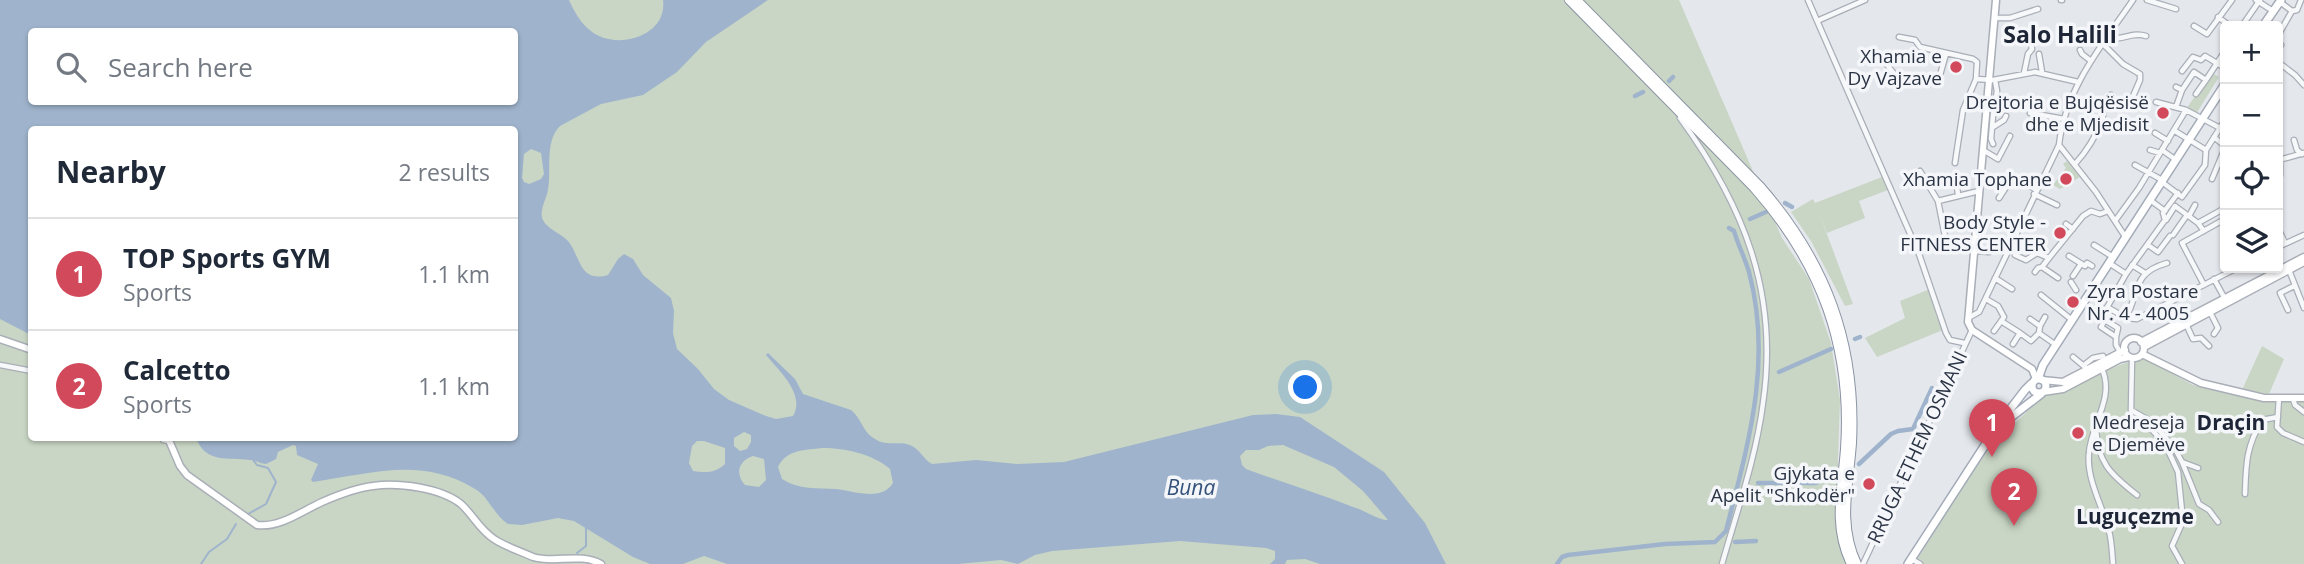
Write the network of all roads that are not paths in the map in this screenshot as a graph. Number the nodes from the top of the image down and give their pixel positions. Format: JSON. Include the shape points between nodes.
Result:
{"nodes":[{"id":1,"x":1569,"y":0,"type":"edge"},
{"id":2,"x":1577,"y":0,"type":"edge"},
{"id":3,"x":1808,"y":0,"type":"edge"},
{"id":4,"x":1865,"y":0,"type":"edge"},
{"id":5,"x":1996,"y":0,"type":"edge"},
{"id":6,"x":2133,"y":0,"type":"edge"},
{"id":7,"x":2147,"y":0,"type":"edge"},
{"id":8,"x":2232,"y":0,"type":"edge"},
{"id":9,"x":2301,"y":0,"type":"edge"},
{"id":10,"x":2259,"y":1,"type":"edge"},
{"id":11,"x":2280,"y":1,"type":"edge"},
{"id":12,"x":2038,"y":9,"type":"dead end"},
{"id":13,"x":2176,"y":9,"type":"dead end"},
{"id":14,"x":2273,"y":11,"type":"junction"},
{"id":15,"x":2292,"y":11,"type":"junction"},
{"id":16,"x":1994,"y":18,"type":"junction"},
{"id":17,"x":2218,"y":18,"type":"junction"},
{"id":18,"x":1817,"y":21,"type":"junction"},
{"id":19,"x":2222,"y":21,"type":"edge"},
{"id":20,"x":2245,"y":21,"type":"edge"},
{"id":21,"x":2266,"y":21,"type":"edge"},
{"id":22,"x":2194,"y":26,"type":"dead end"},
{"id":23,"x":2283,"y":27,"type":"edge"},
{"id":24,"x":2146,"y":36,"type":"dead end"},
{"id":25,"x":1899,"y":37,"type":"dead end"},
{"id":26,"x":2107,"y":37,"type":"junction"},
{"id":27,"x":2030,"y":39,"type":"dead end"},
{"id":28,"x":2102,"y":43,"type":"junction"},
{"id":29,"x":2080,"y":50,"type":"dead end"},
{"id":30,"x":1946,"y":54,"type":"junction"},
{"id":31,"x":2039,"y":54,"type":"dead end"},
{"id":32,"x":2220,"y":58,"type":"edge"},
{"id":33,"x":2091,"y":61,"type":"junction"},
{"id":34,"x":2217,"y":63,"type":"junction"},
{"id":35,"x":2220,"y":65,"type":"edge"},
{"id":36,"x":1888,"y":66,"type":"dead end"},
{"id":37,"x":2283,"y":66,"type":"edge"},
{"id":38,"x":2182,"y":71,"type":"dead end"},
{"id":39,"x":2042,"y":72,"type":"junction"},
{"id":40,"x":2024,"y":73,"type":"junction"},
{"id":41,"x":1976,"y":79,"type":"junction"},
{"id":42,"x":1992,"y":80,"type":"junction"},
{"id":43,"x":2206,"y":80,"type":"junction"},
{"id":44,"x":2078,"y":82,"type":"junction"},
{"id":45,"x":2303,"y":82,"type":"edge"},
{"id":46,"x":2224,"y":84,"type":"edge"},
{"id":47,"x":2176,"y":87,"type":"dead end"},
{"id":48,"x":2182,"y":90,"type":"junction"},
{"id":49,"x":2196,"y":94,"type":"dead end"},
{"id":50,"x":2111,"y":95,"type":"dead end"},
{"id":51,"x":2131,"y":101,"type":"dead end"},
{"id":52,"x":2156,"y":102,"type":"dead end"},
{"id":53,"x":1669,"y":103,"type":"junction"},
{"id":54,"x":2176,"y":107,"type":"junction"},
{"id":55,"x":2186,"y":110,"type":"junction"},
{"id":56,"x":2030,"y":113,"type":"dead end"},
{"id":57,"x":2007,"y":116,"type":"dead end"},
{"id":58,"x":2064,"y":119,"type":"junction"},
{"id":59,"x":2203,"y":119,"type":"junction"},
{"id":60,"x":2220,"y":128,"type":"joint"},
{"id":61,"x":1990,"y":129,"type":"junction"},
{"id":62,"x":2175,"y":131,"type":"junction"},
{"id":63,"x":2155,"y":133,"type":"dead end"},
{"id":64,"x":2010,"y":136,"type":"dead end"},
{"id":65,"x":2214,"y":137,"type":"junction"},
{"id":66,"x":2189,"y":140,"type":"junction"},
{"id":67,"x":2294,"y":140,"type":"dead end"},
{"id":68,"x":2168,"y":141,"type":"junction"},
{"id":69,"x":2220,"y":142,"type":"edge"},
{"id":70,"x":1993,"y":144,"type":"dead end"},
{"id":71,"x":2059,"y":145,"type":"junction"},
{"id":72,"x":1983,"y":150,"type":"junction"},
{"id":73,"x":2150,"y":150,"type":"dead end"},
{"id":74,"x":2206,"y":150,"type":"junction"},
{"id":75,"x":2161,"y":152,"type":"junction"},
{"id":76,"x":2303,"y":153,"type":"edge"},
{"id":77,"x":2176,"y":160,"type":"junction"},
{"id":78,"x":2220,"y":160,"type":"edge"},
{"id":79,"x":2283,"y":160,"type":"edge"},
{"id":80,"x":1955,"y":163,"type":"dead end"},
{"id":81,"x":2074,"y":164,"type":"junction"},
{"id":82,"x":2135,"y":165,"type":"dead end"},
{"id":83,"x":1920,"y":171,"type":"dead end"},
{"id":84,"x":2148,"y":171,"type":"junction"},
{"id":85,"x":1956,"y":178,"type":"dead end"},
{"id":86,"x":2220,"y":178,"type":"edge"},
{"id":87,"x":2162,"y":181,"type":"junction"},
{"id":88,"x":1979,"y":191,"type":"junction"},
{"id":89,"x":2035,"y":192,"type":"junction"},
{"id":90,"x":2178,"y":193,"type":"junction"},
{"id":91,"x":1958,"y":195,"type":"junction"},
{"id":92,"x":1999,"y":198,"type":"dead end"},
{"id":93,"x":2150,"y":200,"type":"junction"},
{"id":94,"x":1938,"y":201,"type":"junction"},
{"id":95,"x":2057,"y":205,"type":"dead end"},
{"id":96,"x":2196,"y":205,"type":"dead end"},
{"id":97,"x":2221,"y":210,"type":"edge"},
{"id":98,"x":2108,"y":211,"type":"junction"},
{"id":99,"x":2165,"y":211,"type":"junction"},
{"id":100,"x":2188,"y":215,"type":"junction"},
{"id":101,"x":2165,"y":220,"type":"junction"},
{"id":102,"x":2115,"y":221,"type":"junction"},
{"id":103,"x":2198,"y":223,"type":"junction"},
{"id":104,"x":2066,"y":224,"type":"dead end"},
{"id":105,"x":2220,"y":224,"type":"edge"},
{"id":106,"x":2073,"y":229,"type":"junction"},
{"id":107,"x":2204,"y":231,"type":"junction"},
{"id":108,"x":2304,"y":235,"type":"edge"},
{"id":109,"x":1945,"y":236,"type":"dead end"},
{"id":110,"x":2126,"y":238,"type":"junction"},
{"id":111,"x":2283,"y":239,"type":"edge"},
{"id":112,"x":2285,"y":243,"type":"joint"},
{"id":113,"x":2094,"y":245,"type":"dead end"},
{"id":114,"x":2148,"y":246,"type":"junction"},
{"id":115,"x":1974,"y":251,"type":"junction"},
{"id":116,"x":1989,"y":252,"type":"dead end"},
{"id":117,"x":2015,"y":255,"type":"dead end"},
{"id":118,"x":2069,"y":256,"type":"dead end"},
{"id":119,"x":2049,"y":258,"type":"junction"},
{"id":120,"x":2111,"y":260,"type":"junction"},
{"id":121,"x":2304,"y":260,"type":"edge"},
{"id":122,"x":2167,"y":263,"type":"dead end"},
{"id":123,"x":2081,"y":264,"type":"junction"},
{"id":124,"x":2133,"y":265,"type":"junction"},
{"id":125,"x":2042,"y":267,"type":"junction"},
{"id":126,"x":2097,"y":269,"type":"junction"},
{"id":127,"x":2289,"y":270,"type":"junction"},
{"id":128,"x":2035,"y":272,"type":"dead end"},
{"id":129,"x":2227,"y":273,"type":"edge"},
{"id":130,"x":2126,"y":274,"type":"junction"},
{"id":131,"x":2145,"y":274,"type":"junction"},
{"id":132,"x":2073,"y":276,"type":"dead end"},
{"id":133,"x":1995,"y":278,"type":"junction"},
{"id":134,"x":2058,"y":278,"type":"dead end"},
{"id":135,"x":2214,"y":279,"type":"junction"},
{"id":136,"x":2071,"y":282,"type":"dead end"},
{"id":137,"x":2204,"y":285,"type":"junction"},
{"id":138,"x":2294,"y":286,"type":"junction"},
{"id":139,"x":2012,"y":289,"type":"dead end"},
{"id":140,"x":2081,"y":293,"type":"junction"},
{"id":141,"x":2041,"y":295,"type":"dead end"},
{"id":142,"x":1986,"y":299,"type":"junction"},
{"id":143,"x":2225,"y":299,"type":"junction"},
{"id":144,"x":2107,"y":307,"type":"junction"},
{"id":145,"x":2304,"y":308,"type":"edge"},
{"id":146,"x":2288,"y":310,"type":"dead end"},
{"id":147,"x":2210,"y":312,"type":"junction"},
{"id":148,"x":2045,"y":317,"type":"dead end"},
{"id":149,"x":1968,"y":318,"type":"junction"},
{"id":150,"x":2126,"y":318,"type":"junction"},
{"id":151,"x":2030,"y":319,"type":"dead end"},
{"id":152,"x":2072,"y":320,"type":"junction"},
{"id":153,"x":2001,"y":321,"type":"junction"},
{"id":154,"x":2186,"y":324,"type":"junction"},
{"id":155,"x":2040,"y":326,"type":"junction"},
{"id":156,"x":1972,"y":330,"type":"junction"},
{"id":157,"x":2020,"y":333,"type":"junction"},
{"id":158,"x":2037,"y":334,"type":"junction"},
{"id":159,"x":2214,"y":334,"type":"dead end"},
{"id":160,"x":1991,"y":335,"type":"junction"},
{"id":161,"x":0,"y":339,"type":"edge"},
{"id":162,"x":1964,"y":343,"type":"junction"},
{"id":163,"x":2056,"y":345,"type":"junction"},
{"id":164,"x":2209,"y":346,"type":"dead end"},
{"id":165,"x":2142,"y":347,"type":"junction"},
{"id":166,"x":2011,"y":348,"type":"junction"},
{"id":167,"x":28,"y":349,"type":"edge"},
{"id":168,"x":2126,"y":354,"type":"junction"},
{"id":169,"x":2073,"y":357,"type":"dead end"},
{"id":170,"x":0,"y":365,"type":"edge"},
{"id":171,"x":2086,"y":368,"type":"junction"},
{"id":172,"x":2102,"y":368,"type":"junction"},
{"id":173,"x":28,"y":370,"type":"edge"},
{"id":174,"x":2037,"y":381,"type":"junction"},
{"id":175,"x":2042,"y":393,"type":"junction"},
{"id":176,"x":2279,"y":398,"type":"junction"},
{"id":177,"x":2304,"y":398,"type":"edge"},
{"id":178,"x":2293,"y":399,"type":"junction"},
{"id":179,"x":2304,"y":412,"type":"edge"},
{"id":180,"x":2141,"y":417,"type":"junction"},
{"id":181,"x":2278,"y":417,"type":"junction"},
{"id":182,"x":2096,"y":426,"type":"junction"},
{"id":183,"x":168,"y":441,"type":"edge"},
{"id":184,"x":2304,"y":442,"type":"edge"},
{"id":185,"x":2182,"y":462,"type":"junction"},
{"id":186,"x":2198,"y":468,"type":"dead end"},
{"id":187,"x":2245,"y":494,"type":"dead end"},
{"id":188,"x":2137,"y":495,"type":"dead end"},
{"id":189,"x":2218,"y":522,"type":"dead end"},
{"id":190,"x":1914,"y":563,"type":"edge"},
{"id":191,"x":601,"y":564,"type":"edge"},
{"id":192,"x":1722,"y":564,"type":"edge"},
{"id":193,"x":1851,"y":564,"type":"edge"},
{"id":194,"x":1857,"y":564,"type":"edge"},
{"id":195,"x":1863,"y":564,"type":"edge"},
{"id":196,"x":2113,"y":564,"type":"edge"},
{"id":197,"x":2182,"y":564,"type":"edge"}],
"edges":[{"from":1,"to":53,"type":"highway"},
{"from":2,"to":194,"type":"highway","via":[[1761,187],[1790,223],[1821,275],[1842,330],[1851,384],[1846,526]]},
{"from":3,"to":18,"type":"street"},
{"from":4,"to":18,"type":"street"},
{"from":5,"to":16,"type":"main road"},
{"from":6,"to":26,"type":"street"},
{"from":7,"to":13,"type":"street"},
{"from":8,"to":17,"type":"street"},
{"from":9,"to":15,"type":"street"},
{"from":10,"to":14,"type":"street"},
{"from":10,"to":20,"type":"street"},
{"from":11,"to":14,"type":"main road"},
{"from":11,"to":15,"type":"street"},
{"from":12,"to":16,"type":"street"},
{"from":14,"to":21,"type":"main road"},
{"from":15,"to":23,"type":"street"},
{"from":16,"to":42,"type":"main road"},
{"from":17,"to":19,"type":"street"},
{"from":17,"to":22,"type":"street","via":[[2207,34]]},
{"from":18,"to":162,"type":"street","via":[[1919,254],[1946,333],[1950,340]]},
{"from":24,"to":26,"type":"street"},
{"from":25,"to":30,"type":"street"},
{"from":26,"to":28,"type":"street"},
{"from":27,"to":40,"type":"street","via":[[2032,49]]},
{"from":28,"to":33,"type":"street"},
{"from":28,"to":51,"type":"street","via":[[2140,74]]},
{"from":29,"to":33,"type":"street"},
{"from":30,"to":36,"type":"street","via":[[1935,82],[1904,83]]},
{"from":30,"to":41,"type":"street","via":[[1977,62]]},
{"from":31,"to":39,"type":"street"},
{"from":32,"to":34,"type":"street"},
{"from":33,"to":44,"type":"street"},
{"from":34,"to":35,"type":"street"},
{"from":34,"to":38,"type":"street","via":[[2204,56],[2201,60],[2193,57]]},
{"from":34,"to":43,"type":"street"},
{"from":37,"to":45,"type":"street"},
{"from":39,"to":40,"type":"street"},
{"from":39,"to":44,"type":"street"},
{"from":40,"to":42,"type":"street"},
{"from":41,"to":42,"type":"street"},
{"from":41,"to":80,"type":"street","via":[[1963,110]]},
{"from":42,"to":61,"type":"main road"},
{"from":43,"to":48,"type":"street","via":[[2194,72]]},
{"from":43,"to":49,"type":"street"},
{"from":44,"to":58,"type":"street"},
{"from":46,"to":59,"type":"main road"},
{"from":47,"to":48,"type":"street"},
{"from":48,"to":54,"type":"street"},
{"from":50,"to":81,"type":"street","via":[[2090,144]]},
{"from":52,"to":54,"type":"street"},
{"from":53,"to":192,"type":"street","via":[[1715,168],[1738,212],[1755,263],[1765,316],[1766,383],[1759,427]]},
{"from":53,"to":193,"type":"highway","via":[[1768,204],[1820,288],[1838,339],[1845,384],[1847,423],[1839,524]]},
{"from":54,"to":55,"type":"street"},
{"from":55,"to":59,"type":"street"},
{"from":55,"to":62,"type":"street"},
{"from":56,"to":58,"type":"street"},
{"from":57,"to":61,"type":"street"},
{"from":58,"to":71,"type":"street"},
{"from":59,"to":60,"type":"street"},
{"from":59,"to":66,"type":"main road"},
{"from":60,"to":65,"type":"street"},
{"from":61,"to":70,"type":"street"},
{"from":61,"to":72,"type":"main road"},
{"from":62,"to":66,"type":"street"},
{"from":62,"to":68,"type":"street"},
{"from":63,"to":68,"type":"street"},
{"from":64,"to":72,"type":"street","via":[[1998,159]]},
{"from":65,"to":69,"type":"street"},
{"from":65,"to":74,"type":"street"},
{"from":66,"to":74,"type":"street"},
{"from":66,"to":77,"type":"main road"},
{"from":67,"to":76,"type":"street"},
{"from":68,"to":75,"type":"street"},
{"from":71,"to":81,"type":"street"},
{"from":71,"to":89,"type":"street"},
{"from":72,"to":88,"type":"main road"},
{"from":73,"to":75,"type":"street"},
{"from":74,"to":90,"type":"street","via":[[2205,165],[2182,197]]},
{"from":75,"to":77,"type":"street"},
{"from":75,"to":84,"type":"street"},
{"from":76,"to":79,"type":"street"},
{"from":77,"to":87,"type":"main road"},
{"from":78,"to":86,"type":"street","via":[[2214,176]]},
{"from":81,"to":98,"type":"street"},
{"from":82,"to":84,"type":"street"},
{"from":83,"to":94,"type":"street"},
{"from":84,"to":87,"type":"street"},
{"from":84,"to":102,"type":"street"},
{"from":85,"to":91,"type":"street"},
{"from":87,"to":90,"type":"street"},
{"from":87,"to":93,"type":"main road"},
{"from":88,"to":91,"type":"street"},
{"from":88,"to":115,"type":"main road"},
{"from":89,"to":92,"type":"street","via":[[2012,178]]},
{"from":89,"to":95,"type":"street"},
{"from":89,"to":133,"type":"street"},
{"from":90,"to":99,"type":"street"},
{"from":91,"to":94,"type":"street"},
{"from":93,"to":99,"type":"street"},
{"from":93,"to":110,"type":"main road"},
{"from":94,"to":109,"type":"street"},
{"from":96,"to":100,"type":"street"},
{"from":97,"to":103,"type":"street"},
{"from":98,"to":102,"type":"street"},
{"from":98,"to":106,"type":"street","via":[[2100,215],[2091,211]]},
{"from":99,"to":101,"type":"street"},
{"from":100,"to":101,"type":"street","via":[[2175,206]]},
{"from":100,"to":103,"type":"street"},
{"from":100,"to":114,"type":"street","via":[[2158,252]]},
{"from":101,"to":114,"type":"street"},
{"from":102,"to":110,"type":"street"},
{"from":103,"to":107,"type":"street"},
{"from":104,"to":106,"type":"street"},
{"from":105,"to":107,"type":"street"},
{"from":106,"to":119,"type":"street"},
{"from":107,"to":137,"type":"street","via":[[2182,243]]},
{"from":108,"to":112,"type":"street"},
{"from":110,"to":120,"type":"main road"},
{"from":111,"to":112,"type":"street"},
{"from":113,"to":120,"type":"street"},
{"from":114,"to":124,"type":"street"},
{"from":115,"to":116,"type":"street"},
{"from":115,"to":149,"type":"main road"},
{"from":117,"to":119,"type":"street","via":[[2026,260],[2038,253]]},
{"from":118,"to":123,"type":"street"},
{"from":119,"to":125,"type":"street"},
{"from":120,"to":126,"type":"main road"},
{"from":120,"to":130,"type":"street"},
{"from":121,"to":127,"type":"main road"},
{"from":121,"to":143,"type":"main road"},
{"from":122,"to":131,"type":"street"},
{"from":123,"to":126,"type":"street"},
{"from":123,"to":132,"type":"street"},
{"from":124,"to":130,"type":"street"},
{"from":124,"to":131,"type":"street"},
{"from":125,"to":128,"type":"street"},
{"from":125,"to":134,"type":"street"},
{"from":126,"to":140,"type":"main road"},
{"from":127,"to":138,"type":"street"},
{"from":127,"to":147,"type":"main road"},
{"from":129,"to":135,"type":"street"},
{"from":130,"to":144,"type":"street"},
{"from":131,"to":150,"type":"street"},
{"from":133,"to":139,"type":"street"},
{"from":133,"to":142,"type":"street"},
{"from":135,"to":137,"type":"street"},
{"from":135,"to":143,"type":"street"},
{"from":136,"to":140,"type":"street"},
{"from":137,"to":150,"type":"street","via":[[2137,319]]},
{"from":138,"to":145,"type":"street"},
{"from":138,"to":146,"type":"street","via":[[2280,293]]},
{"from":140,"to":152,"type":"main road"},
{"from":141,"to":152,"type":"street"},
{"from":142,"to":149,"type":"street","via":[[1979,312]]},
{"from":142,"to":153,"type":"street","via":[[1998,306],[2004,317]]},
{"from":143,"to":165,"type":"main road"},
{"from":144,"to":150,"type":"street"},
{"from":144,"to":168,"type":"street","via":[[2101,317],[2118,328],[2116,345]]},
{"from":147,"to":154,"type":"main road"},
{"from":147,"to":159,"type":"street","via":[[2218,328]]},
{"from":148,"to":155,"type":"street"},
{"from":149,"to":156,"type":"main road"},
{"from":151,"to":155,"type":"street"},
{"from":152,"to":163,"type":"main road"},
{"from":153,"to":157,"type":"street"},
{"from":153,"to":160,"type":"street"},
{"from":154,"to":164,"type":"street","via":[[2193,339],[2201,338]]},
{"from":154,"to":165,"type":"main road"},
{"from":155,"to":158,"type":"street"},
{"from":156,"to":160,"type":"main road"},
{"from":156,"to":162,"type":"street","name":"RRUGA ETHEM OSMANI"},
{"from":157,"to":158,"type":"street","via":[[2031,341]]},
{"from":157,"to":166,"type":"street"},
{"from":158,"to":163,"type":"street"},
{"from":160,"to":166,"type":"main road"},
{"from":161,"to":167,"type":"main road"},
{"from":162,"to":195,"type":"street","name":"RRUGA ETHEM OSMANI"},
{"from":163,"to":174,"type":"main road"},
{"from":165,"to":168,"type":"main road","via":[[2138,357]]},
{"from":165,"to":168,"type":"main road","via":[[2136,339],[2130,340],[2125,344]]},
{"from":165,"to":176,"type":"main road","via":[[2201,383]]},
{"from":166,"to":174,"type":"main road"},
{"from":168,"to":171,"type":"main road"},
{"from":168,"to":172,"type":"main road"},
{"from":168,"to":180,"type":"street","via":[[2132,410]]},
{"from":169,"to":171,"type":"street"},
{"from":170,"to":173,"type":"street"},
{"from":171,"to":174,"type":"main road","via":[[2063,382]]},
{"from":172,"to":175,"type":"main road"},
{"from":172,"to":182,"type":"street","via":[[2105,399]]},
{"from":174,"to":175,"type":"main road","via":[[2046,386]]},
{"from":174,"to":175,"type":"main road","via":[[2034,392]]},
{"from":174,"to":190,"type":"main road","via":[[1998,425]]},
{"from":175,"to":190,"type":"main road","via":[[2010,418]]},
{"from":176,"to":178,"type":"main road"},
{"from":176,"to":181,"type":"street"},
{"from":177,"to":178,"type":"main road"},
{"from":178,"to":179,"type":"street"},
{"from":180,"to":185,"type":"street","via":[[2161,431]]},
{"from":180,"to":197,"type":"street","via":[[2166,446],[2178,472],[2183,517],[2172,546]]},
{"from":181,"to":184,"type":"street","via":[[2281,431]]},
{"from":181,"to":187,"type":"street","via":[[2266,419],[2258,427],[2246,455]]},
{"from":182,"to":188,"type":"street","via":[[2096,445],[2104,462]]},
{"from":182,"to":196,"type":"street","via":[[2089,467],[2110,533]]},
{"from":183,"to":191,"type":"main road","via":[[184,472],[259,526],[343,494],[399,485],[451,498],[493,538],[534,557],[588,559]]},
{"from":185,"to":186,"type":"street"},
{"from":185,"to":189,"type":"street","via":[[2199,504]]}]}
